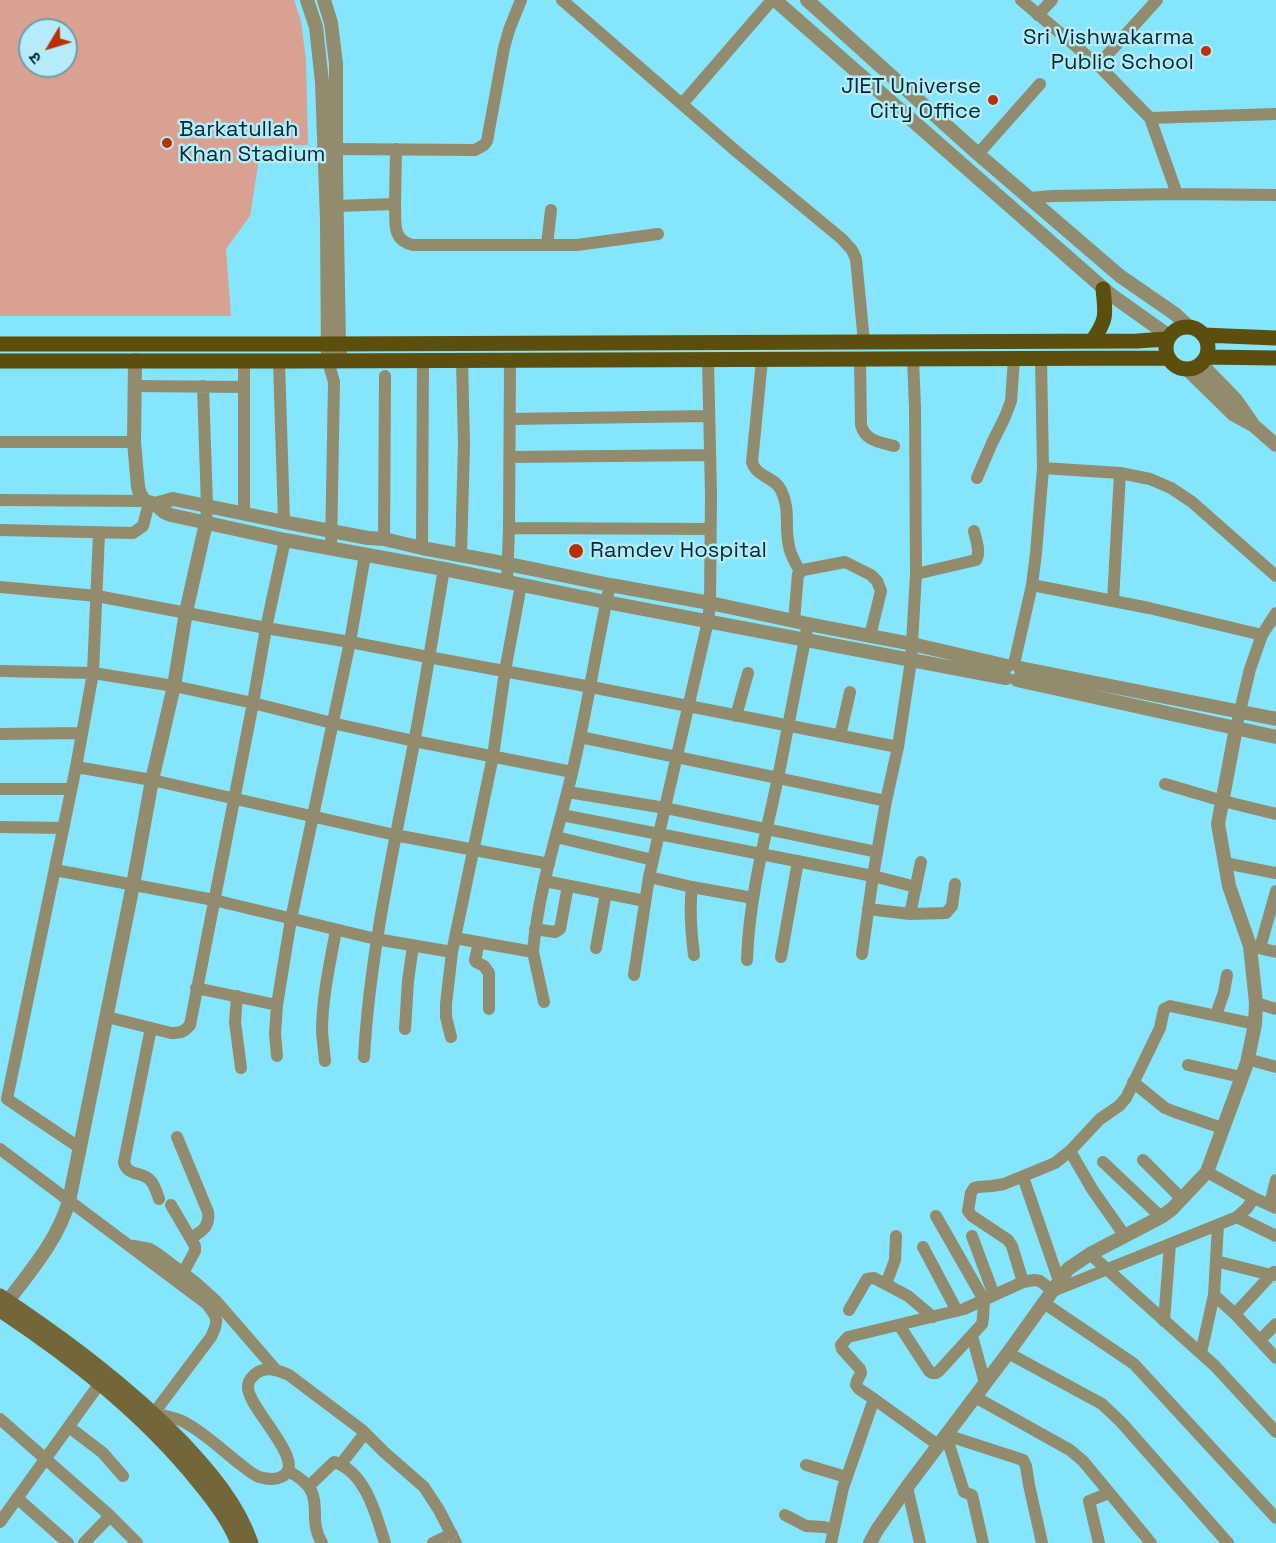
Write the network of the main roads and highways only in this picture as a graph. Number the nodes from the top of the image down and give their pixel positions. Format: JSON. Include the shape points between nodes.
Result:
{"nodes":[{"id":1,"x":1103,"y":289,"type":"road end"},
{"id":2,"x":1196,"y":331,"type":"junction"},
{"id":3,"x":1168,"y":338,"type":"junction"},
{"id":4,"x":1276,"y":338,"type":"edge"},
{"id":5,"x":1092,"y":341,"type":"junction"},
{"id":6,"x":0,"y":344,"type":"edge"},
{"id":7,"x":1168,"y":358,"type":"junction"},
{"id":8,"x":1276,"y":358,"type":"edge"},
{"id":9,"x":0,"y":361,"type":"edge"},
{"id":10,"x":1198,"y":363,"type":"junction"},
{"id":11,"x":3,"y":1302,"type":"edge"},
{"id":12,"x":238,"y":1543,"type":"edge"},
{"id":13,"x":251,"y":1543,"type":"edge"}],
"edges":[{"from":1,"to":5,"type":"main road","via":[[1105,318]]},
{"from":2,"to":3,"type":"main road","via":[[1182,328]]},
{"from":2,"to":4,"type":"main road"},
{"from":2,"to":10,"type":"main road","via":[[1207,342],[1208,350]]},
{"from":3,"to":5,"type":"main road"},
{"from":3,"to":7,"type":"main road"},
{"from":5,"to":6,"type":"main road"},
{"from":7,"to":9,"type":"main road"},
{"from":7,"to":10,"type":"main road","via":[[1179,368]]},
{"from":8,"to":10,"type":"main road"},
{"from":11,"to":12,"type":"main road","via":[[119,1399],[181,1460],[216,1503]]},
{"from":11,"to":13,"type":"main road","via":[[36,1319],[153,1413],[222,1487]]}]}
